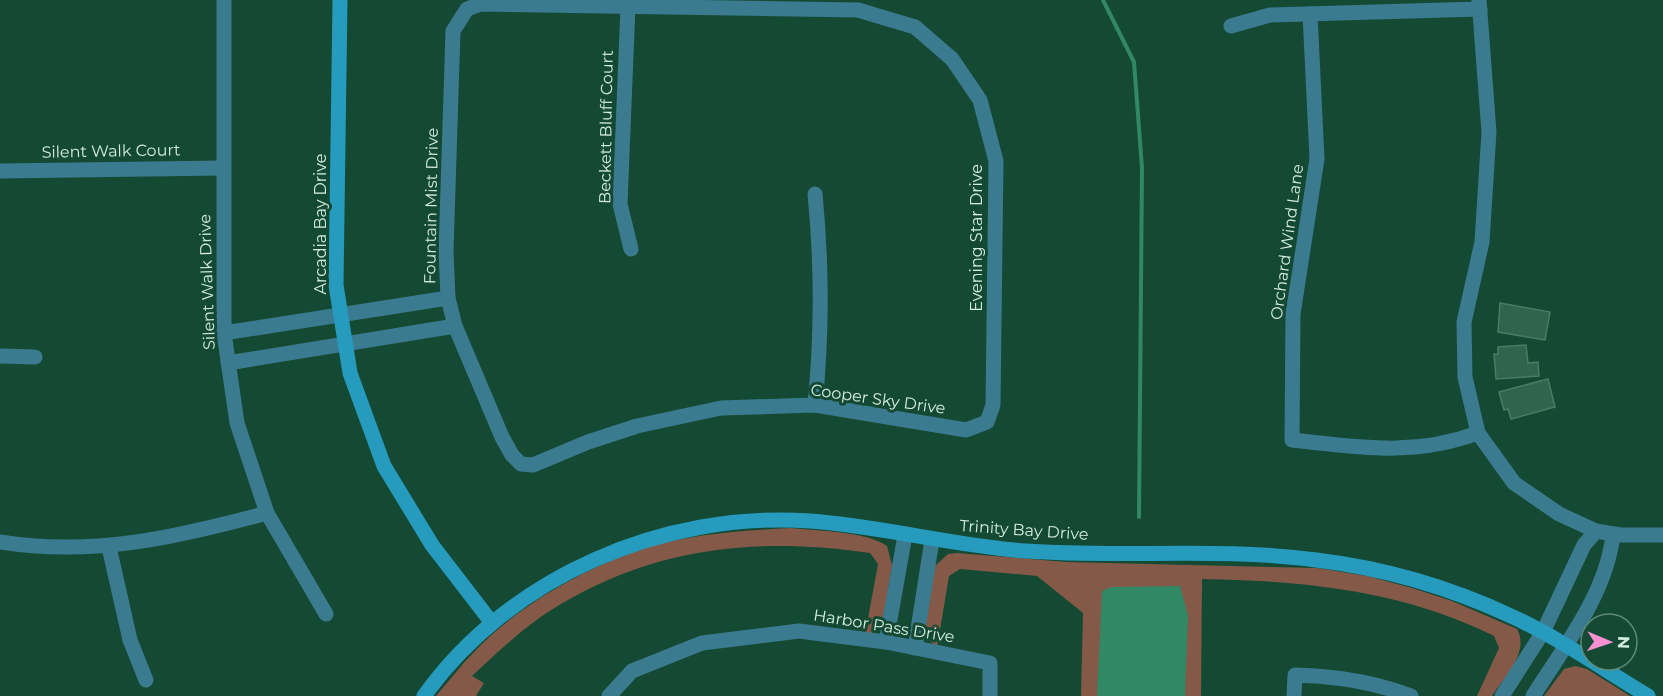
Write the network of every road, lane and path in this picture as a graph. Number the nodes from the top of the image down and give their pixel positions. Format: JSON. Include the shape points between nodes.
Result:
{"nodes":[{"id":1,"x":224,"y":0,"type":"edge"},
{"id":2,"x":340,"y":0,"type":"edge"},
{"id":3,"x":1479,"y":5,"type":"edge"},
{"id":4,"x":627,"y":6,"type":"junction"},
{"id":5,"x":467,"y":9,"type":"joint"},
{"id":6,"x":1310,"y":14,"type":"junction"},
{"id":7,"x":1231,"y":26,"type":"dead end"},
{"id":8,"x":223,"y":168,"type":"junction"},
{"id":9,"x":0,"y":171,"type":"edge"},
{"id":10,"x":815,"y":194,"type":"dead end"},
{"id":11,"x":632,"y":249,"type":"dead end"},
{"id":12,"x":448,"y":298,"type":"junction"},
{"id":13,"x":341,"y":316,"type":"junction"},
{"id":14,"x":455,"y":326,"type":"junction"},
{"id":15,"x":224,"y":333,"type":"junction"},
{"id":16,"x":345,"y":345,"type":"junction"},
{"id":17,"x":0,"y":356,"type":"edge"},
{"id":18,"x":35,"y":357,"type":"dead end"},
{"id":19,"x":228,"y":363,"type":"junction"},
{"id":20,"x":815,"y":405,"type":"junction"},
{"id":21,"x":987,"y":422,"type":"joint"},
{"id":22,"x":1478,"y":433,"type":"junction"},
{"id":23,"x":521,"y":464,"type":"joint"},
{"id":24,"x":267,"y":513,"type":"junction"},
{"id":25,"x":1596,"y":531,"type":"junction"},
{"id":26,"x":1613,"y":534,"type":"junction"},
{"id":27,"x":905,"y":535,"type":"junction"},
{"id":28,"x":1663,"y":535,"type":"edge"},
{"id":29,"x":932,"y":540,"type":"junction"},
{"id":30,"x":0,"y":542,"type":"edge"},
{"id":31,"x":109,"y":547,"type":"junction"},
{"id":32,"x":326,"y":614,"type":"dead end"},
{"id":33,"x":492,"y":623,"type":"junction"},
{"id":34,"x":1543,"y":632,"type":"junction"},
{"id":35,"x":886,"y":642,"type":"junction"},
{"id":36,"x":1565,"y":645,"type":"junction"},
{"id":37,"x":915,"y":648,"type":"junction"},
{"id":38,"x":146,"y":680,"type":"dead end"},
{"id":39,"x":424,"y":696,"type":"edge"},
{"id":40,"x":609,"y":696,"type":"edge"},
{"id":41,"x":990,"y":696,"type":"edge"},
{"id":42,"x":1294,"y":696,"type":"edge"},
{"id":43,"x":1411,"y":696,"type":"edge"},
{"id":44,"x":1502,"y":696,"type":"edge"},
{"id":45,"x":1533,"y":696,"type":"edge"},
{"id":46,"x":1648,"y":696,"type":"edge"}],
"edges":[{"from":1,"to":8,"type":"street","name":"Silent Walk Drive"},
{"from":2,"to":13,"type":"street","name":"Arcadia Bay Drive","via":[[336,285]]},
{"from":3,"to":6,"type":"street"},
{"from":3,"to":22,"type":"street","via":[[1489,132],[1482,242],[1464,322],[1465,378]]},
{"from":4,"to":5,"type":"street","name":"Evening Star Drive","via":[[490,4]]},
{"from":4,"to":11,"type":"street","name":"Beckett Bluff Court","via":[[620,204]]},
{"from":4,"to":21,"type":"street","name":"Evening Star Drive","via":[[858,10],[915,27],[952,59],[980,100],[996,161],[993,405]]},
{"from":5,"to":12,"type":"street","name":"Fountain Mist Drive","via":[[453,31]]},
{"from":6,"to":7,"type":"street","via":[[1270,15]]},
{"from":6,"to":22,"type":"street","name":"Orchard Wind Lane","via":[[1317,159],[1293,314],[1292,440],[1397,450],[1456,441]]},
{"from":8,"to":9,"type":"street","name":"Silent Walk Court"},
{"from":8,"to":15,"type":"street","name":"Silent Walk Drive"},
{"from":10,"to":20,"type":"street","via":[[822,259],[821,345]]},
{"from":12,"to":13,"type":"street"},
{"from":12,"to":14,"type":"street","name":"Fountain Mist Drive"},
{"from":13,"to":15,"type":"street"},
{"from":13,"to":16,"type":"street","name":"Arcadia Bay Drive"},
{"from":14,"to":16,"type":"street"},
{"from":14,"to":23,"type":"street","name":"Fountain Mist Drive","via":[[502,437]]},
{"from":15,"to":19,"type":"street","name":"Silent Walk Drive"},
{"from":16,"to":19,"type":"street"},
{"from":16,"to":33,"type":"street","name":"Arcadia Bay Drive","via":[[350,373],[384,466],[432,544]]},
{"from":17,"to":18,"type":"street"},
{"from":19,"to":24,"type":"street","name":"Silent Walk Drive","via":[[237,423]]},
{"from":20,"to":21,"type":"street","name":"Cooper Sky Drive","via":[[966,430]]},
{"from":20,"to":23,"type":"street","name":"Cooper Sky Drive","via":[[721,408],[637,426],[533,465]]},
{"from":22,"to":25,"type":"street","via":[[1521,489],[1559,514]]},
{"from":24,"to":31,"type":"street","via":[[188,534]]},
{"from":24,"to":32,"type":"street","name":"Silent Walk Drive"},
{"from":25,"to":26,"type":"street"},
{"from":25,"to":34,"type":"street","via":[[1584,545]]},
{"from":26,"to":28,"type":"street"},
{"from":26,"to":36,"type":"street","via":[[1611,555],[1591,601]]},
{"from":27,"to":29,"type":"street","name":"Trinity Bay Drive"},
{"from":27,"to":33,"type":"street","name":"Trinity Bay Drive","via":[[811,521],[770,520],[667,533],[615,550],[569,572]]},
{"from":27,"to":35,"type":"street"},
{"from":29,"to":34,"type":"street","name":"Trinity Bay Drive","via":[[1057,553],[1260,555],[1324,561],[1436,586]]},
{"from":29,"to":37,"type":"street"},
{"from":30,"to":31,"type":"street","via":[[21,546]]},
{"from":31,"to":38,"type":"street","via":[[130,640]]},
{"from":33,"to":39,"type":"street","name":"Trinity Bay Drive"},
{"from":34,"to":36,"type":"street","name":"Trinity Bay Drive"},
{"from":34,"to":44,"type":"street"},
{"from":35,"to":37,"type":"street","name":"Harbor Pass Drive"},
{"from":35,"to":40,"type":"street","name":"Harbor Pass Drive","via":[[799,631],[702,643],[632,671]]},
{"from":36,"to":45,"type":"street"},
{"from":36,"to":46,"type":"street","name":"Trinity Bay Drive"},
{"from":37,"to":41,"type":"street","name":"Harbor Pass Drive","via":[[990,663]]},
{"from":42,"to":43,"type":"street","via":[[1295,675],[1326,676]]}]}
